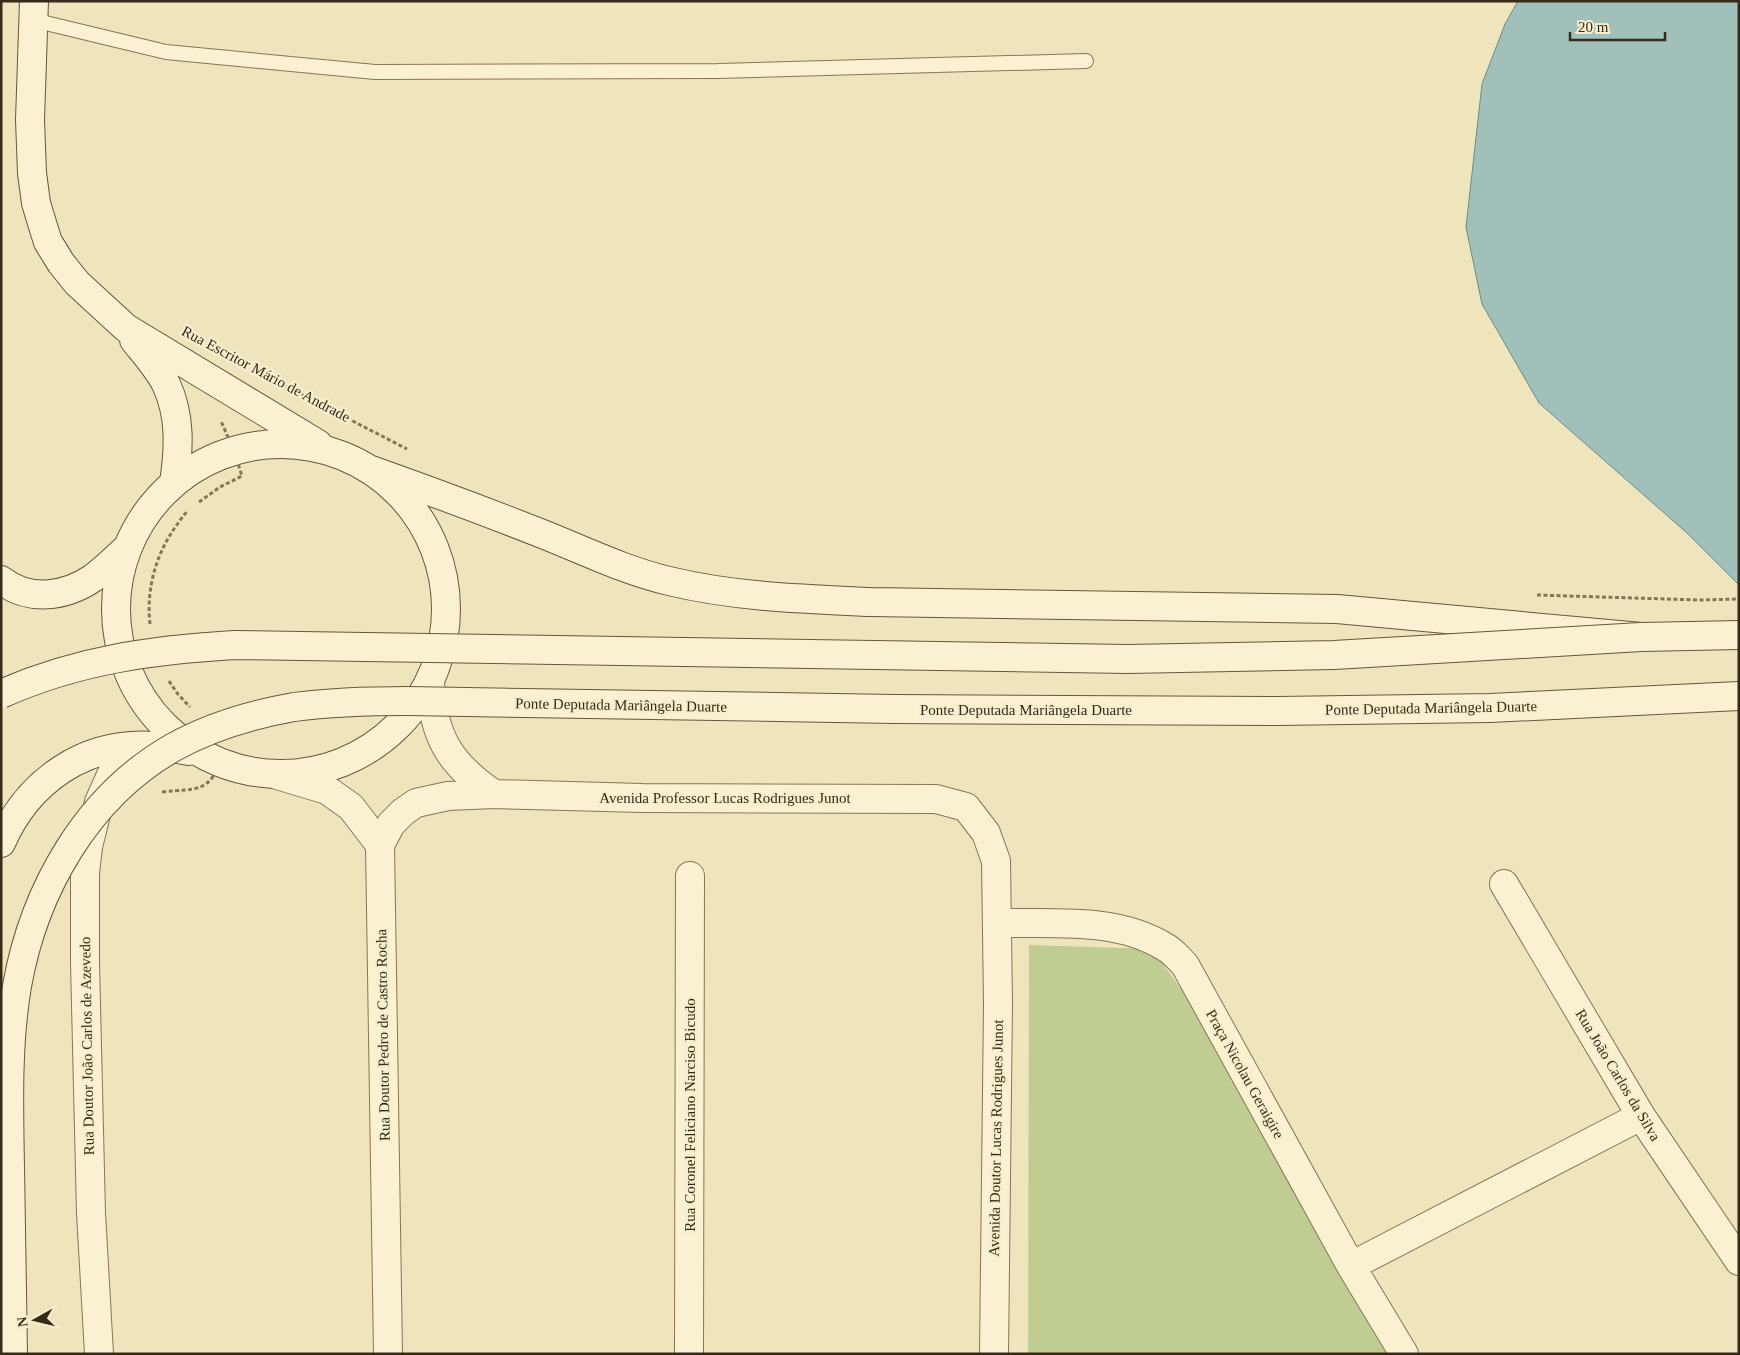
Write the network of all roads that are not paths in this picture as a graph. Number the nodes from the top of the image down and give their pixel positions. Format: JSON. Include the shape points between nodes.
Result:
{"nodes":[{"id":1,"x":33,"y":10,"type":"edge"},
{"id":2,"x":1086,"y":61,"type":"dead end"},
{"id":3,"x":126,"y":328,"type":"junction"},
{"id":4,"x":327,"y":450,"type":"junction"},
{"id":5,"x":371,"y":470,"type":"junction"},
{"id":6,"x":174,"y":483,"type":"junction"},
{"id":7,"x":128,"y":547,"type":"junction"},
{"id":8,"x":1,"y":580,"type":"edge"},
{"id":9,"x":1739,"y":635,"type":"edge"},
{"id":10,"x":1641,"y":637,"type":"junction"},
{"id":11,"x":430,"y":681,"type":"junction"},
{"id":12,"x":1,"y":694,"type":"edge"},
{"id":13,"x":1739,"y":696,"type":"edge"},
{"id":14,"x":129,"y":747,"type":"junction"},
{"id":15,"x":197,"y":752,"type":"junction"},
{"id":16,"x":278,"y":775,"type":"junction"},
{"id":17,"x":494,"y":794,"type":"junction"},
{"id":18,"x":1,"y":843,"type":"edge"},
{"id":19,"x":380,"y":845,"type":"junction"},
{"id":20,"x":690,"y":876,"type":"dead end"},
{"id":21,"x":1504,"y":884,"type":"dead end"},
{"id":22,"x":998,"y":923,"type":"junction"},
{"id":23,"x":1640,"y":1116,"type":"junction"},
{"id":24,"x":1739,"y":1261,"type":"edge"},
{"id":25,"x":1351,"y":1266,"type":"junction"},
{"id":26,"x":13,"y":1354,"type":"edge"},
{"id":27,"x":99,"y":1354,"type":"edge"},
{"id":28,"x":388,"y":1354,"type":"edge"},
{"id":29,"x":689,"y":1354,"type":"edge"},
{"id":30,"x":994,"y":1354,"type":"edge"},
{"id":31,"x":1404,"y":1354,"type":"edge"}],
"edges":[{"from":1,"to":2,"type":"lane","via":[[166,52],[374,72],[718,71]]},
{"from":1,"to":3,"type":"main road","name":"Rua Escritor Mário de Andrade","via":[[30,120],[36,203],[48,242],[61,263],[77,283]]},
{"from":3,"to":4,"type":"main road","name":"Rua Escritor Mário de Andrade"},
{"from":3,"to":6,"type":"main road","name":"Rua Escritor Mário de Andrade","via":[[159,373],[171,397],[179,435]]},
{"from":4,"to":5,"type":"main road","name":"Rua Escritor Mário de Andrade"},
{"from":4,"to":6,"type":"main road","name":"Rua Escritor Mário de Andrade","via":[[301,444],[247,447],[196,467]]},
{"from":5,"to":10,"type":"main road","bridge":true,"via":[[465,503],[608,561],[666,581],[704,589],[764,596],[891,602],[1337,609]]},
{"from":5,"to":11,"type":"main road","name":"Rua Escritor Mário de Andrade","via":[[397,491],[419,518],[435,548],[444,581],[446,616],[441,650]]},
{"from":6,"to":7,"type":"main road","name":"Rua Escritor Mário de Andrade","via":[[141,520]]},
{"from":7,"to":8,"type":"main road","via":[[94,578],[58,594],[29,593]]},
{"from":7,"to":15,"type":"main road","name":"Rua Escritor Mário de Andrade","via":[[119,575],[116,604],[118,634],[125,663],[137,690],[154,714]]},
{"from":9,"to":10,"type":"main road"},
{"from":10,"to":12,"type":"main road","bridge":true,"via":[[1334,655],[1128,659],[234,645],[101,660]]},
{"from":11,"to":16,"type":"main road","name":"Rua Escritor Mário de Andrade","via":[[398,727],[357,757],[305,774]]},
{"from":11,"to":17,"type":"main road","via":[[433,716],[440,734],[455,760]]},
{"from":13,"to":26,"type":"main road","name":"Ponte Deputada Mariângela Duarte","bridge":true,"via":[[1481,708],[1278,711],[356,702],[292,708],[200,734],[155,759],[108,799],[61,861],[33,925],[17,986],[11,1048],[9,1144]]},
{"from":14,"to":15,"type":"main road","via":[[153,746]]},
{"from":14,"to":18,"type":"main road","via":[[88,755],[62,768],[23,806]]},
{"from":14,"to":27,"type":"main road","name":"Rua Doutor João Carlos de Azevedo","via":[[116,764],[99,802],[85,873],[91,1213]]},
{"from":15,"to":16,"type":"main road","name":"Rua Escritor Mário de Andrade","via":[[244,771]]},
{"from":16,"to":19,"type":"main road","via":[[327,790],[352,807]]},
{"from":17,"to":19,"type":"main road","name":"Avenida Professor Lucas Rodrigues Junot","via":[[448,796],[416,803],[391,824]]},
{"from":17,"to":22,"type":"main road","name":"Avenida Professor Lucas Rodrigues Junot","via":[[936,799],[966,807],[986,833],[996,861]]},
{"from":19,"to":28,"type":"main road","name":"Rua Doutor Pedro de Castro Rocha"},
{"from":20,"to":29,"type":"main road","name":"Rua Coronel Feliciano Narciso Bicudo"},
{"from":21,"to":23,"type":"main road","name":"Rua João Carlos da Silva"},
{"from":22,"to":25,"type":"main road","name":"Praça Nicolau Geraigire","via":[[1122,929],[1167,948],[1185,965]]},
{"from":22,"to":30,"type":"main road","name":"Avenida Doutor Lucas Rodrigues Junot"},
{"from":23,"to":24,"type":"main road","name":"Rua João Carlos da Silva"},
{"from":23,"to":25,"type":"main road"},
{"from":25,"to":31,"type":"main road","name":"Praça Nicolau Geraigire"}]}
